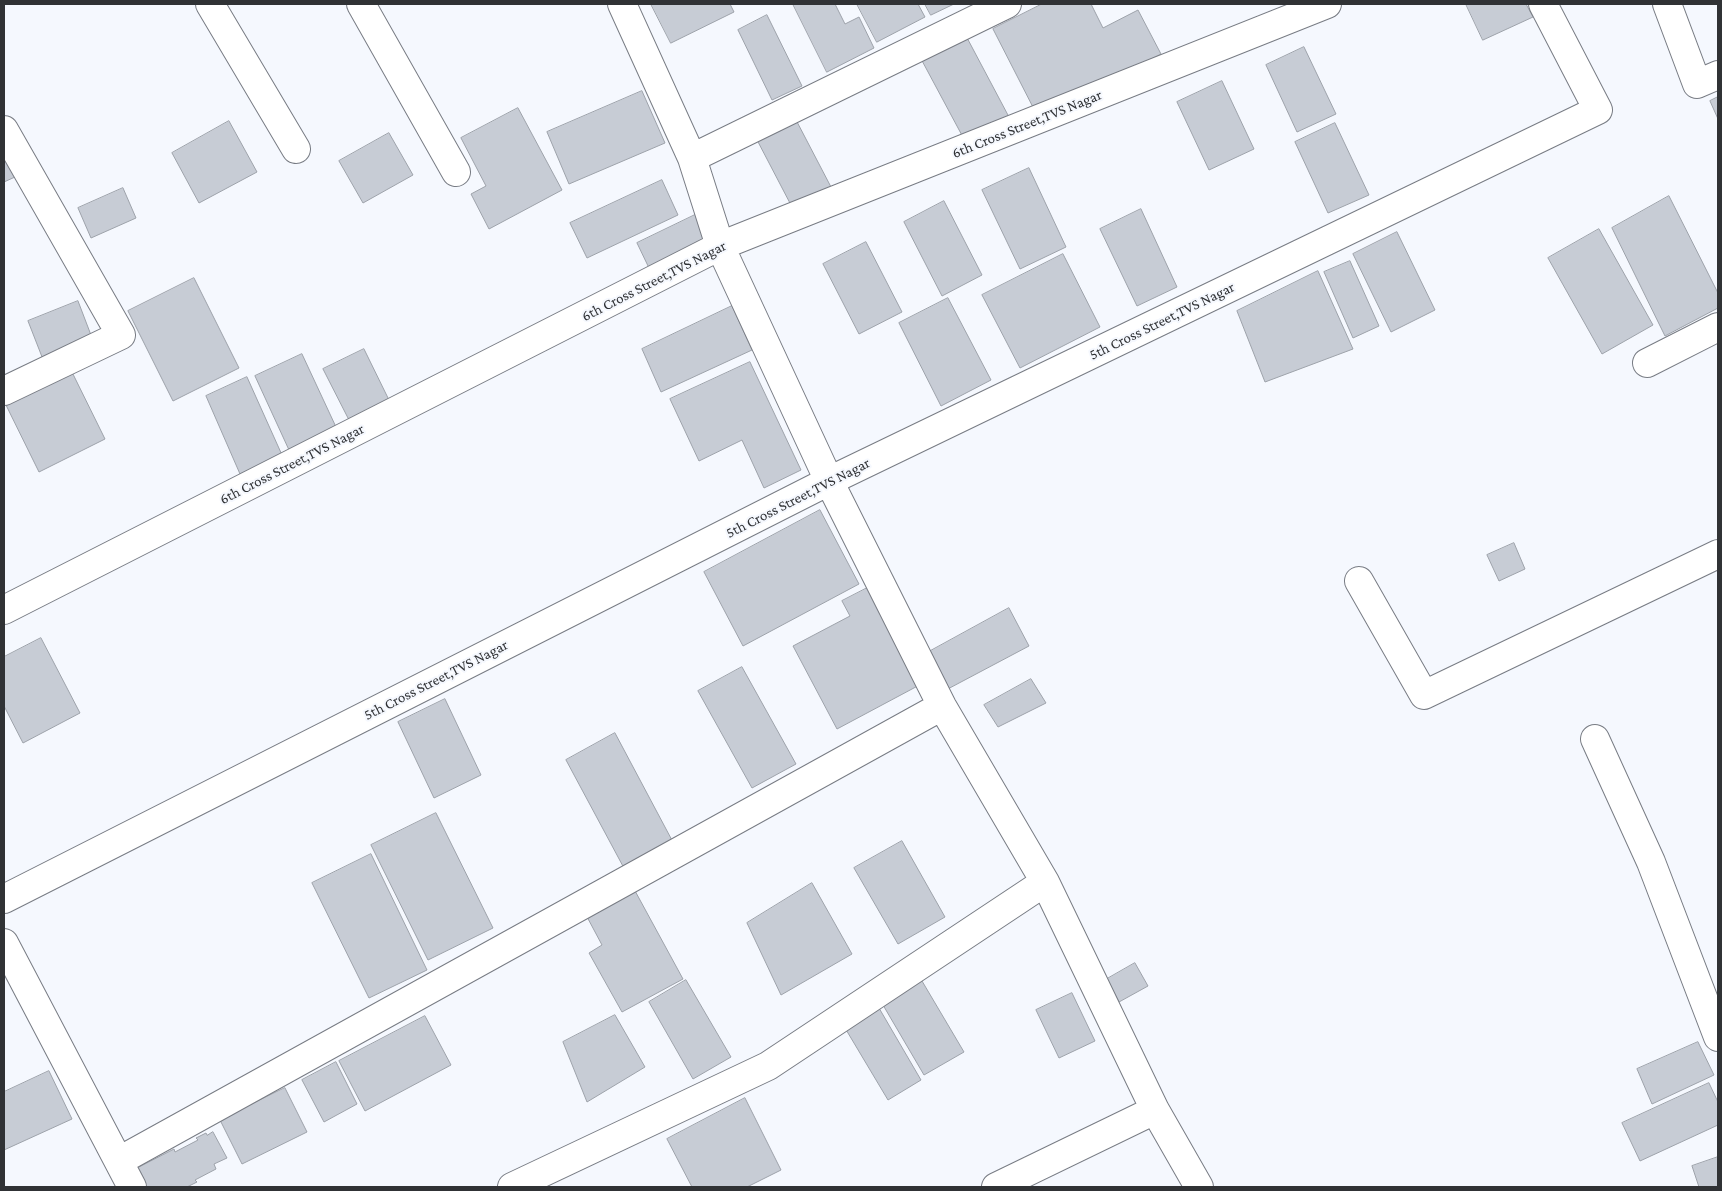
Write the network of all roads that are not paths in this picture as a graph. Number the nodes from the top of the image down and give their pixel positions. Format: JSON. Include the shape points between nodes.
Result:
{"nodes":[{"id":1,"x":210,"y":4,"type":"edge"},
{"id":2,"x":361,"y":4,"type":"edge"},
{"id":3,"x":622,"y":4,"type":"edge"},
{"id":4,"x":1007,"y":4,"type":"edge"},
{"id":5,"x":1327,"y":4,"type":"edge"},
{"id":6,"x":1543,"y":4,"type":"edge"},
{"id":7,"x":1667,"y":4,"type":"edge"},
{"id":8,"x":1718,"y":75,"type":"edge"},
{"id":9,"x":4,"y":130,"type":"edge"},
{"id":10,"x":296,"y":149,"type":"dead end"},
{"id":11,"x":692,"y":158,"type":"junction"},
{"id":12,"x":456,"y":172,"type":"dead end"},
{"id":13,"x":720,"y":246,"type":"junction"},
{"id":14,"x":1718,"y":327,"type":"edge"},
{"id":15,"x":1647,"y":363,"type":"dead end"},
{"id":16,"x":4,"y":391,"type":"edge"},
{"id":17,"x":830,"y":481,"type":"junction"},
{"id":18,"x":1718,"y":554,"type":"edge"},
{"id":19,"x":1359,"y":581,"type":"dead end"},
{"id":20,"x":4,"y":610,"type":"edge"},
{"id":21,"x":942,"y":706,"type":"junction"},
{"id":22,"x":1595,"y":739,"type":"dead end"},
{"id":23,"x":1045,"y":882,"type":"junction"},
{"id":24,"x":4,"y":899,"type":"edge"},
{"id":25,"x":4,"y":943,"type":"edge"},
{"id":26,"x":1718,"y":1037,"type":"edge"},
{"id":27,"x":1154,"y":1110,"type":"junction"},
{"id":28,"x":119,"y":1161,"type":"junction"},
{"id":29,"x":132,"y":1187,"type":"edge"},
{"id":30,"x":512,"y":1187,"type":"edge"},
{"id":31,"x":996,"y":1187,"type":"edge"},
{"id":32,"x":1199,"y":1187,"type":"edge"}],
"edges":[{"from":1,"to":10,"type":"street"},
{"from":2,"to":12,"type":"street"},
{"from":3,"to":11,"type":"street"},
{"from":4,"to":11,"type":"street"},
{"from":5,"to":13,"type":"street","name":"6th Cross Street,TVS Nagar"},
{"from":6,"to":17,"type":"street","name":"5th Cross Street,TVS Nagar","via":[[1598,110]]},
{"from":7,"to":8,"type":"street","via":[[1698,84]]},
{"from":9,"to":16,"type":"street","via":[[121,335]]},
{"from":11,"to":13,"type":"street"},
{"from":13,"to":17,"type":"street"},
{"from":13,"to":20,"type":"street","name":"6th Cross Street,TVS Nagar"},
{"from":14,"to":15,"type":"street"},
{"from":17,"to":21,"type":"street"},
{"from":17,"to":24,"type":"street","name":"5th Cross Street,TVS Nagar"},
{"from":18,"to":19,"type":"street","via":[[1424,695]]},
{"from":21,"to":23,"type":"street"},
{"from":21,"to":28,"type":"street"},
{"from":22,"to":26,"type":"street","via":[[1652,862]]},
{"from":23,"to":27,"type":"street"},
{"from":23,"to":30,"type":"street","via":[[768,1066]]},
{"from":25,"to":28,"type":"street"},
{"from":27,"to":31,"type":"street"},
{"from":27,"to":32,"type":"street"},
{"from":28,"to":29,"type":"street"}]}
